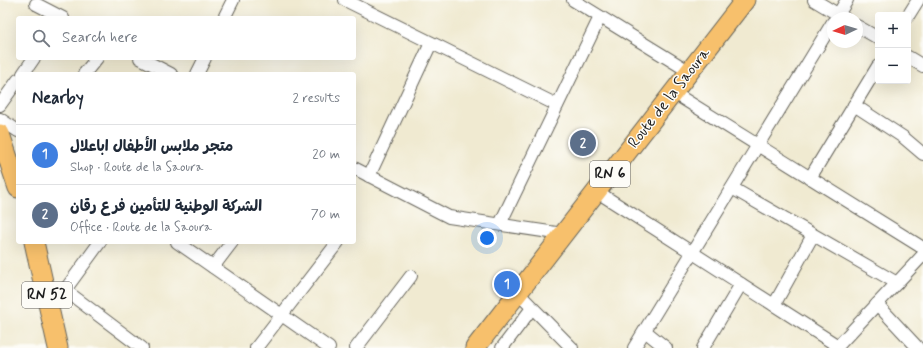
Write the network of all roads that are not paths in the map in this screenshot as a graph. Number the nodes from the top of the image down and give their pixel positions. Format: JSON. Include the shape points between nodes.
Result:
{"nodes":[{"id":1,"x":233,"y":0,"type":"edge"},
{"id":2,"x":346,"y":0,"type":"edge"},
{"id":3,"x":572,"y":0,"type":"edge"},
{"id":4,"x":745,"y":0,"type":"edge"},
{"id":5,"x":814,"y":0,"type":"edge"},
{"id":6,"x":847,"y":0,"type":"edge"},
{"id":7,"x":918,"y":0,"type":"edge"},
{"id":8,"x":36,"y":4,"type":"dead end"},
{"id":9,"x":830,"y":12,"type":"edge"},
{"id":10,"x":841,"y":12,"type":"edge"},
{"id":11,"x":910,"y":12,"type":"edge"},
{"id":12,"x":59,"y":16,"type":"edge"},
{"id":13,"x":225,"y":16,"type":"edge"},
{"id":14,"x":600,"y":17,"type":"junction"},
{"id":15,"x":863,"y":29,"type":"edge"},
{"id":16,"x":827,"y":36,"type":"edge"},
{"id":17,"x":875,"y":36,"type":"edge"},
{"id":18,"x":431,"y":42,"type":"junction"},
{"id":19,"x":911,"y":58,"type":"edge"},
{"id":20,"x":33,"y":60,"type":"edge"},
{"id":21,"x":95,"y":60,"type":"edge"},
{"id":22,"x":144,"y":60,"type":"edge"},
{"id":23,"x":203,"y":60,"type":"edge"},
{"id":24,"x":923,"y":66,"type":"edge"},
{"id":25,"x":875,"y":71,"type":"edge"},
{"id":26,"x":24,"y":72,"type":"edge"},
{"id":27,"x":86,"y":72,"type":"edge"},
{"id":28,"x":167,"y":72,"type":"edge"},
{"id":29,"x":198,"y":72,"type":"edge"},
{"id":30,"x":690,"y":72,"type":"junction"},
{"id":31,"x":16,"y":83,"type":"edge"},
{"id":32,"x":674,"y":93,"type":"junction"},
{"id":33,"x":0,"y":105,"type":"edge"},
{"id":34,"x":854,"y":105,"type":"junction"},
{"id":35,"x":557,"y":106,"type":"junction"},
{"id":36,"x":0,"y":119,"type":"edge"},
{"id":37,"x":16,"y":130,"type":"edge"},
{"id":38,"x":0,"y":134,"type":"edge"},
{"id":39,"x":758,"y":146,"type":"junction"},
{"id":40,"x":923,"y":154,"type":"edge"},
{"id":41,"x":356,"y":169,"type":"edge"},
{"id":42,"x":369,"y":176,"type":"junction"},
{"id":43,"x":810,"y":178,"type":"junction"},
{"id":44,"x":16,"y":182,"type":"edge"},
{"id":45,"x":732,"y":188,"type":"junction"},
{"id":46,"x":596,"y":191,"type":"junction"},
{"id":47,"x":500,"y":224,"type":"junction"},
{"id":48,"x":563,"y":234,"type":"junction"},
{"id":49,"x":813,"y":235,"type":"junction"},
{"id":50,"x":35,"y":244,"type":"edge"},
{"id":51,"x":98,"y":244,"type":"edge"},
{"id":52,"x":180,"y":244,"type":"edge"},
{"id":53,"x":231,"y":244,"type":"edge"},
{"id":54,"x":336,"y":244,"type":"edge"},
{"id":55,"x":923,"y":248,"type":"edge"},
{"id":56,"x":693,"y":253,"type":"junction"},
{"id":57,"x":923,"y":255,"type":"edge"},
{"id":58,"x":213,"y":268,"type":"junction"},
{"id":59,"x":411,"y":276,"type":"dead end"},
{"id":60,"x":897,"y":283,"type":"junction"},
{"id":61,"x":741,"y":284,"type":"junction"},
{"id":62,"x":56,"y":292,"type":"junction"},
{"id":63,"x":517,"y":292,"type":"junction"},
{"id":64,"x":877,"y":304,"type":"junction"},
{"id":65,"x":774,"y":305,"type":"junction"},
{"id":66,"x":532,"y":308,"type":"junction"},
{"id":67,"x":282,"y":315,"type":"junction"},
{"id":68,"x":645,"y":331,"type":"junction"},
{"id":69,"x":837,"y":347,"type":"edge"},
{"id":70,"x":58,"y":348,"type":"edge"},
{"id":71,"x":142,"y":348,"type":"edge"},
{"id":72,"x":256,"y":348,"type":"edge"},
{"id":73,"x":329,"y":348,"type":"edge"},
{"id":74,"x":356,"y":348,"type":"edge"},
{"id":75,"x":475,"y":348,"type":"edge"},
{"id":76,"x":502,"y":348,"type":"edge"},
{"id":77,"x":572,"y":348,"type":"edge"},
{"id":78,"x":634,"y":348,"type":"edge"},
{"id":79,"x":666,"y":348,"type":"edge"},
{"id":80,"x":703,"y":348,"type":"edge"},
{"id":81,"x":918,"y":348,"type":"edge"}],
"edges":[{"from":1,"to":13,"type":"street"},
{"from":2,"to":18,"type":"street"},
{"from":3,"to":14,"type":"street"},
{"from":4,"to":30,"type":"main road","name":"Route de la Saoura","number":"RN 6"},
{"from":5,"to":9,"type":"street"},
{"from":6,"to":10,"type":"street"},
{"from":7,"to":11,"type":"street"},
{"from":8,"to":12,"type":"street"},
{"from":14,"to":30,"type":"street"},
{"from":14,"to":35,"type":"street"},
{"from":15,"to":17,"type":"street"},
{"from":16,"to":39,"type":"street"},
{"from":18,"to":35,"type":"street"},
{"from":18,"to":42,"type":"street"},
{"from":19,"to":24,"type":"street"},
{"from":20,"to":26,"type":"street"},
{"from":21,"to":27,"type":"street"},
{"from":22,"to":28,"type":"street"},
{"from":23,"to":29,"type":"street"},
{"from":25,"to":34,"type":"street"},
{"from":30,"to":32,"type":"main road","name":"Route de la Saoura","number":"RN 6"},
{"from":31,"to":33,"type":"street"},
{"from":32,"to":39,"type":"street"},
{"from":32,"to":46,"type":"main road","name":"Route de la Saoura","number":"RN 6"},
{"from":34,"to":40,"type":"street","via":[[903,137]]},
{"from":34,"to":43,"type":"street"},
{"from":35,"to":47,"type":"street"},
{"from":36,"to":37,"type":"street"},
{"from":38,"to":44,"type":"main road"},
{"from":39,"to":43,"type":"street"},
{"from":39,"to":45,"type":"street"},
{"from":41,"to":42,"type":"street"},
{"from":42,"to":47,"type":"street","via":[[449,217]]},
{"from":43,"to":55,"type":"street"},
{"from":45,"to":49,"type":"street"},
{"from":45,"to":56,"type":"street"},
{"from":46,"to":48,"type":"main road","name":"Route de la Saoura","number":"RN 6"},
{"from":46,"to":56,"type":"street"},
{"from":47,"to":48,"type":"street"},
{"from":48,"to":63,"type":"main road","name":"Route de la Saoura","number":"RN 6"},
{"from":49,"to":60,"type":"street"},
{"from":49,"to":65,"type":"street"},
{"from":50,"to":62,"type":"main road","number":"RN 52"},
{"from":51,"to":62,"type":"street"},
{"from":52,"to":58,"type":"street"},
{"from":53,"to":58,"type":"street"},
{"from":54,"to":67,"type":"street"},
{"from":56,"to":61,"type":"street"},
{"from":56,"to":68,"type":"street"},
{"from":57,"to":60,"type":"street"},
{"from":58,"to":67,"type":"street"},
{"from":59,"to":74,"type":"street"},
{"from":60,"to":64,"type":"street"},
{"from":61,"to":65,"type":"street"},
{"from":61,"to":80,"type":"street"},
{"from":62,"to":70,"type":"main road","number":"RN 52"},
{"from":62,"to":71,"type":"street"},
{"from":63,"to":66,"type":"street"},
{"from":63,"to":75,"type":"main road","name":"Route de la Saoura","number":"RN 6"},
{"from":64,"to":69,"type":"street"},
{"from":64,"to":81,"type":"street"},
{"from":65,"to":69,"type":"street"},
{"from":66,"to":76,"type":"street"},
{"from":66,"to":77,"type":"street"},
{"from":67,"to":72,"type":"street"},
{"from":67,"to":73,"type":"street"},
{"from":68,"to":78,"type":"street"},
{"from":68,"to":79,"type":"street"}]}
